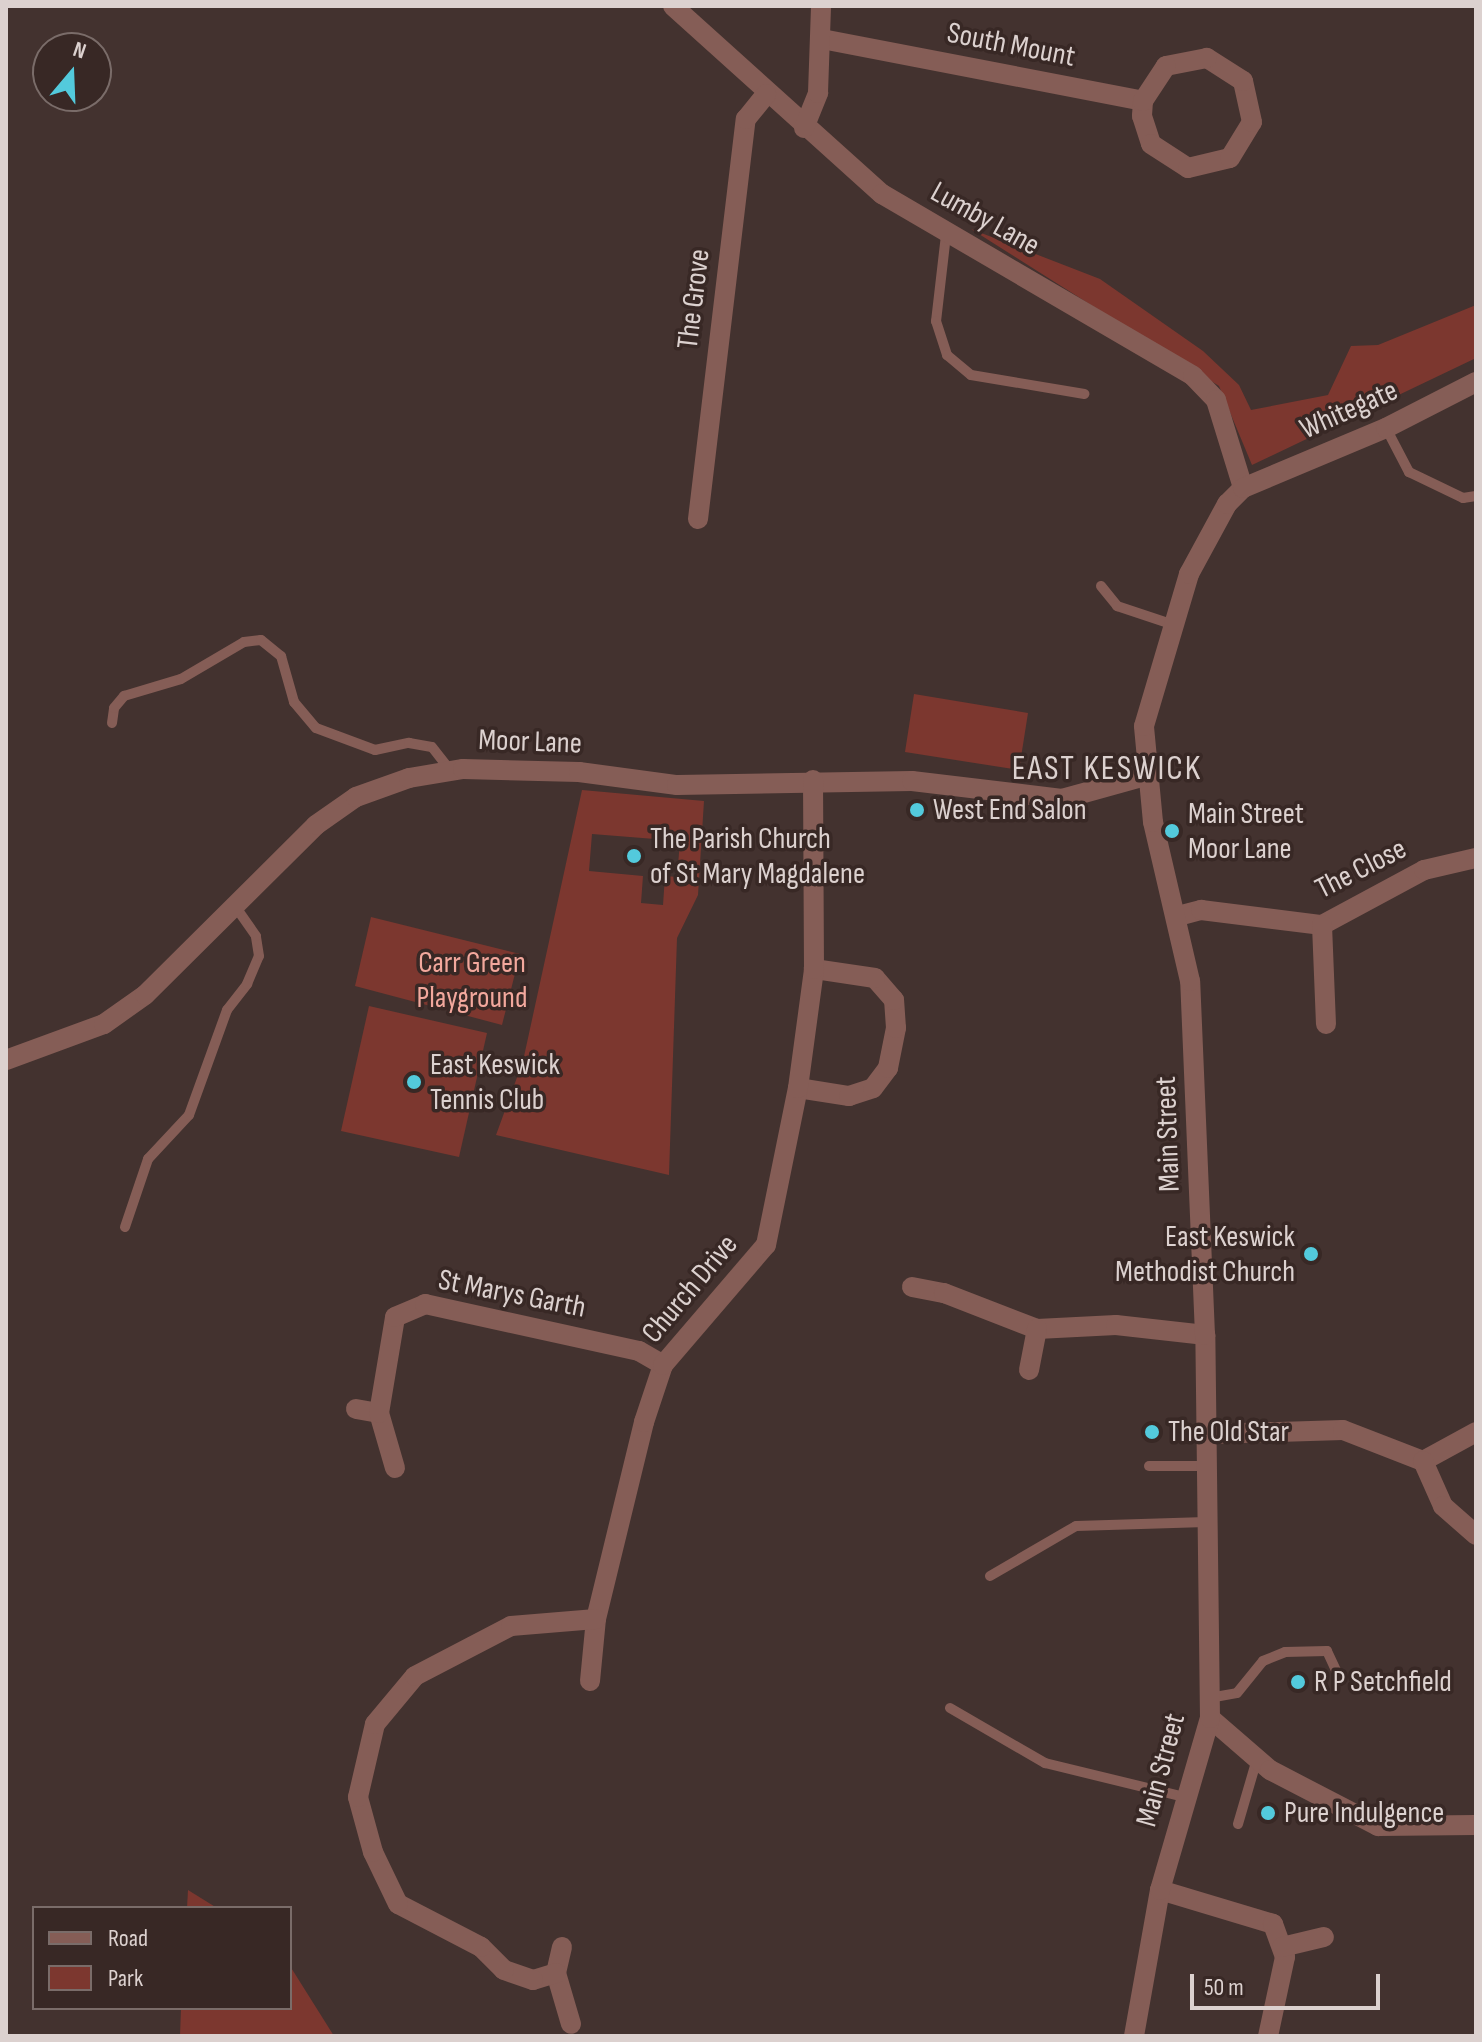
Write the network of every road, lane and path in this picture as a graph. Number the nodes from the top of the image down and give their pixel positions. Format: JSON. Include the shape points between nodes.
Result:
{"nodes":[{"id":1,"x":673,"y":6,"type":"edge"},
{"id":2,"x":821,"y":6,"type":"edge"},
{"id":3,"x":822,"y":39,"type":"junction"},
{"id":4,"x":766,"y":94,"type":"junction"},
{"id":5,"x":1143,"y":101,"type":"junction"},
{"id":6,"x":804,"y":128,"type":"junction"},
{"id":7,"x":946,"y":235,"type":"junction"},
{"id":8,"x":1476,"y":382,"type":"edge"},
{"id":9,"x":1084,"y":394,"type":"dead end"},
{"id":10,"x":1386,"y":428,"type":"junction"},
{"id":11,"x":1243,"y":488,"type":"junction"},
{"id":12,"x":1476,"y":496,"type":"edge"},
{"id":13,"x":698,"y":519,"type":"dead end"},
{"id":14,"x":1101,"y":586,"type":"dead end"},
{"id":15,"x":1171,"y":624,"type":"junction"},
{"id":16,"x":112,"y":723,"type":"dead end"},
{"id":17,"x":451,"y":771,"type":"junction"},
{"id":18,"x":1145,"y":776,"type":"junction"},
{"id":19,"x":813,"y":780,"type":"junction"},
{"id":20,"x":1476,"y":858,"type":"edge"},
{"id":21,"x":234,"y":905,"type":"junction"},
{"id":22,"x":1178,"y":916,"type":"junction"},
{"id":23,"x":1322,"y":925,"type":"junction"},
{"id":24,"x":814,"y":969,"type":"junction"},
{"id":25,"x":1326,"y":1024,"type":"dead end"},
{"id":26,"x":6,"y":1060,"type":"edge"},
{"id":27,"x":798,"y":1088,"type":"junction"},
{"id":28,"x":125,"y":1227,"type":"dead end"},
{"id":29,"x":912,"y":1287,"type":"dead end"},
{"id":30,"x":1037,"y":1329,"type":"junction"},
{"id":31,"x":1205,"y":1335,"type":"junction"},
{"id":32,"x":663,"y":1365,"type":"junction"},
{"id":33,"x":1029,"y":1370,"type":"dead end"},
{"id":34,"x":356,"y":1409,"type":"dead end"},
{"id":35,"x":379,"y":1413,"type":"junction"},
{"id":36,"x":1476,"y":1432,"type":"edge"},
{"id":37,"x":1207,"y":1434,"type":"junction"},
{"id":38,"x":1423,"y":1461,"type":"junction"},
{"id":39,"x":1149,"y":1466,"type":"dead end"},
{"id":40,"x":1207,"y":1466,"type":"junction"},
{"id":41,"x":395,"y":1468,"type":"dead end"},
{"id":42,"x":1206,"y":1522,"type":"junction"},
{"id":43,"x":1476,"y":1535,"type":"edge"},
{"id":44,"x":990,"y":1576,"type":"dead end"},
{"id":45,"x":596,"y":1619,"type":"junction"},
{"id":46,"x":1338,"y":1675,"type":"dead end"},
{"id":47,"x":590,"y":1681,"type":"dead end"},
{"id":48,"x":950,"y":1708,"type":"dead end"},
{"id":49,"x":1209,"y":1708,"type":"junction"},
{"id":50,"x":1257,"y":1759,"type":"junction"},
{"id":51,"x":1185,"y":1797,"type":"junction"},
{"id":52,"x":1238,"y":1824,"type":"dead end"},
{"id":53,"x":1476,"y":1825,"type":"edge"},
{"id":54,"x":1160,"y":1890,"type":"junction"},
{"id":55,"x":1324,"y":1937,"type":"dead end"},
{"id":56,"x":562,"y":1947,"type":"dead end"},
{"id":57,"x":1282,"y":1947,"type":"junction"},
{"id":58,"x":556,"y":1973,"type":"junction"},
{"id":59,"x":571,"y":2024,"type":"dead end"},
{"id":60,"x":1134,"y":2036,"type":"edge"},
{"id":61,"x":1268,"y":2036,"type":"edge"}],
"edges":[{"from":1,"to":4,"type":"street","name":"Lumby Lane"},
{"from":2,"to":3,"type":"street"},
{"from":3,"to":5,"type":"street","name":"South Mount"},
{"from":3,"to":6,"type":"street","via":[[818,93]]},
{"from":4,"to":6,"type":"street","name":"Lumby Lane"},
{"from":4,"to":13,"type":"street","name":"The Grove","via":[[746,119]]},
{"from":5,"to":5,"type":"street","via":[[1166,66],[1207,58],[1243,81],[1252,122],[1230,158],[1188,168],[1151,144]]},
{"from":6,"to":7,"type":"street","name":"Lumby Lane","via":[[882,194]]},
{"from":7,"to":9,"type":"lane","via":[[936,321],[947,355],[971,375]]},
{"from":7,"to":11,"type":"street","name":"Lumby Lane","via":[[1034,280],[1193,376],[1216,400]]},
{"from":8,"to":10,"type":"street","name":"Whitegate"},
{"from":10,"to":11,"type":"street","name":"Whitegate"},
{"from":10,"to":12,"type":"lane","via":[[1409,472],[1463,498]]},
{"from":11,"to":15,"type":"street","name":"Main Street","via":[[1210,531]]},
{"from":14,"to":15,"type":"lane","via":[[1117,606]]},
{"from":15,"to":18,"type":"street","name":"Main Street","via":[[1144,726]]},
{"from":16,"to":17,"type":"lane","via":[[114,708],[124,696],[181,679],[244,642],[261,640],[281,656],[294,702],[316,728],[375,750],[409,743],[432,747]]},
{"from":17,"to":19,"type":"street","name":"Moor Lane","via":[[562,771],[677,785]]},
{"from":17,"to":21,"type":"street","name":"Moor Lane","via":[[409,778],[356,797],[283,853]]},
{"from":18,"to":19,"type":"street","name":"Moor Lane","via":[[1062,799],[912,781]]},
{"from":18,"to":22,"type":"street","name":"Main Street"},
{"from":19,"to":24,"type":"street","name":"Church Drive"},
{"from":20,"to":23,"type":"street","name":"The Close","via":[[1424,870]]},
{"from":21,"to":26,"type":"street","name":"Moor Lane","via":[[145,995],[104,1024]]},
{"from":21,"to":28,"type":"lane","via":[[256,936],[259,956],[227,1010],[189,1115],[148,1159]]},
{"from":22,"to":23,"type":"street","name":"The Close","via":[[1201,910]]},
{"from":22,"to":31,"type":"street","name":"Main Street","via":[[1190,981]]},
{"from":23,"to":25,"type":"street"},
{"from":24,"to":27,"type":"street","name":"Church Drive"},
{"from":24,"to":27,"type":"street","via":[[875,978],[894,1000],[896,1028],[888,1068],[873,1088],[849,1096]]},
{"from":27,"to":32,"type":"street","name":"Church Drive","via":[[766,1245]]},
{"from":29,"to":30,"type":"street","via":[[944,1293]]},
{"from":30,"to":31,"type":"street","via":[[1116,1325]]},
{"from":30,"to":33,"type":"street"},
{"from":31,"to":37,"type":"street","name":"Main Street"},
{"from":32,"to":35,"type":"street","name":"St Marys Garth","via":[[639,1351],[425,1304],[395,1317]]},
{"from":32,"to":45,"type":"street","name":"Church Drive"},
{"from":34,"to":35,"type":"street"},
{"from":35,"to":41,"type":"street","name":"St Marys Garth"},
{"from":36,"to":38,"type":"street"},
{"from":37,"to":38,"type":"street","via":[[1343,1430]]},
{"from":37,"to":40,"type":"street","name":"Main Street"},
{"from":38,"to":43,"type":"street","via":[[1443,1506]]},
{"from":39,"to":40,"type":"lane"},
{"from":40,"to":42,"type":"street","name":"Main Street"},
{"from":42,"to":44,"type":"lane","via":[[1076,1526]]},
{"from":42,"to":49,"type":"street","name":"Main Street"},
{"from":45,"to":47,"type":"street","name":"Church Drive"},
{"from":45,"to":58,"type":"street","via":[[511,1626],[415,1676],[375,1724],[358,1797],[373,1852],[398,1904],[481,1947],[504,1970],[533,1980]]},
{"from":46,"to":49,"type":"lane","via":[[1327,1651],[1285,1652],[1263,1661],[1237,1693]]},
{"from":48,"to":51,"type":"lane","via":[[1045,1763]]},
{"from":49,"to":50,"type":"street"},
{"from":49,"to":51,"type":"street","name":"Main Street"},
{"from":50,"to":52,"type":"lane"},
{"from":50,"to":53,"type":"street","via":[[1378,1826]]},
{"from":51,"to":54,"type":"street","name":"Main Street"},
{"from":54,"to":57,"type":"street","via":[[1273,1924]]},
{"from":54,"to":60,"type":"street","name":"Main Street"},
{"from":55,"to":57,"type":"street"},
{"from":56,"to":58,"type":"street"},
{"from":57,"to":61,"type":"street","via":[[1285,1957]]},
{"from":58,"to":59,"type":"street"}]}
